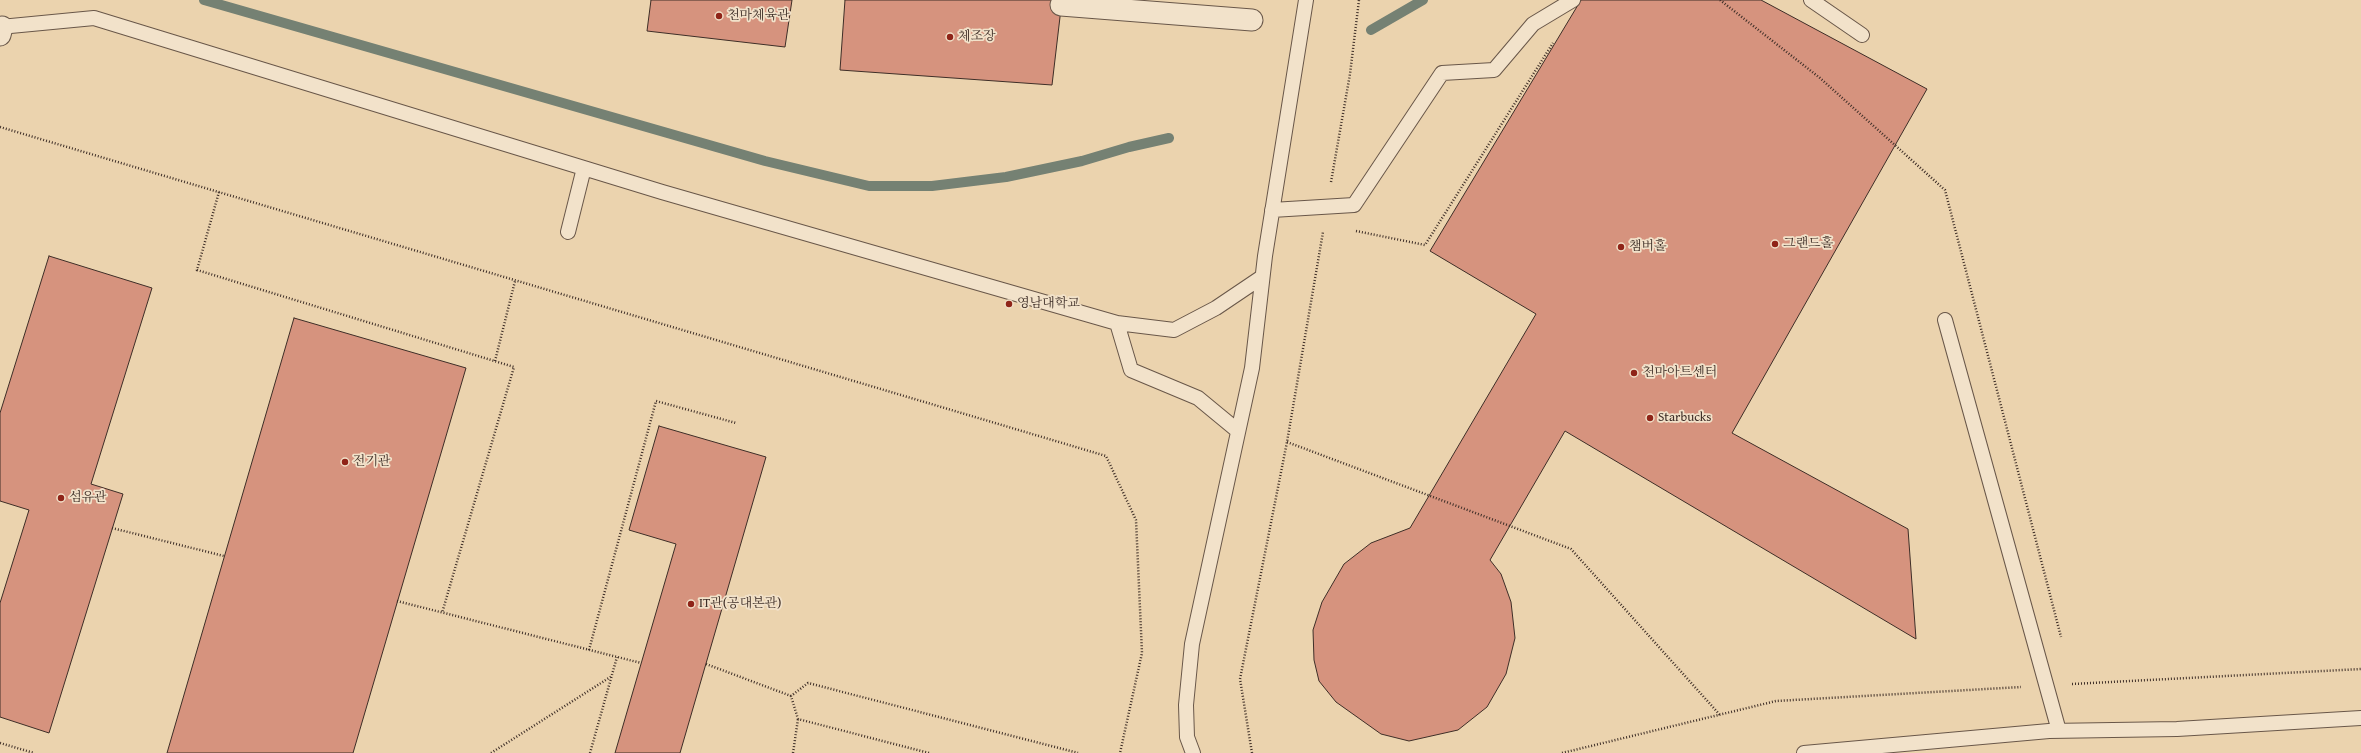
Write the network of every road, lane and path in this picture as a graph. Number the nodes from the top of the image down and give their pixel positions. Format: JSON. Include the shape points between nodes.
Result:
{"nodes":[{"id":1,"x":1306,"y":0,"type":"edge"},
{"id":2,"x":1359,"y":0,"type":"edge"},
{"id":3,"x":1573,"y":0,"type":"edge"},
{"id":4,"x":1811,"y":0,"type":"edge"},
{"id":5,"x":1061,"y":5,"type":"dead end"},
{"id":6,"x":1252,"y":20,"type":"dead end"},
{"id":7,"x":1,"y":30,"type":"edge"},
{"id":8,"x":1862,"y":35,"type":"dead end"},
{"id":9,"x":1554,"y":40,"type":"dead end"},
{"id":10,"x":0,"y":127,"type":"edge"},
{"id":11,"x":584,"y":168,"type":"junction"},
{"id":12,"x":219,"y":192,"type":"junction"},
{"id":13,"x":1327,"y":206,"type":"junction"},
{"id":14,"x":1272,"y":210,"type":"junction"},
{"id":15,"x":1355,"y":231,"type":"dead end"},
{"id":16,"x":568,"y":232,"type":"dead end"},
{"id":17,"x":1262,"y":277,"type":"junction"},
{"id":18,"x":515,"y":281,"type":"junction"},
{"id":19,"x":1945,"y":320,"type":"dead end"},
{"id":20,"x":1117,"y":323,"type":"junction"},
{"id":21,"x":495,"y":361,"type":"junction"},
{"id":22,"x":736,"y":423,"type":"dead end"},
{"id":23,"x":1238,"y":431,"type":"junction"},
{"id":24,"x":1286,"y":442,"type":"junction"},
{"id":25,"x":112,"y":528,"type":"dead end"},
{"id":26,"x":224,"y":556,"type":"dead end"},
{"id":27,"x":397,"y":601,"type":"dead end"},
{"id":28,"x":442,"y":613,"type":"junction"},
{"id":29,"x":589,"y":650,"type":"junction"},
{"id":30,"x":617,"y":657,"type":"junction"},
{"id":31,"x":641,"y":663,"type":"dead end"},
{"id":32,"x":706,"y":664,"type":"dead end"},
{"id":33,"x":2361,"y":669,"type":"edge"},
{"id":34,"x":612,"y":676,"type":"junction"},
{"id":35,"x":2046,"y":686,"type":"junction"},
{"id":36,"x":791,"y":696,"type":"junction"},
{"id":37,"x":1720,"y":715,"type":"junction"},
{"id":38,"x":2361,"y":718,"type":"edge"},
{"id":39,"x":798,"y":719,"type":"junction"},
{"id":40,"x":2059,"y":731,"type":"junction"},
{"id":41,"x":0,"y":743,"type":"edge"},
{"id":42,"x":34,"y":753,"type":"edge"},
{"id":43,"x":491,"y":753,"type":"edge"},
{"id":44,"x":590,"y":753,"type":"edge"},
{"id":45,"x":793,"y":753,"type":"edge"},
{"id":46,"x":929,"y":753,"type":"edge"},
{"id":47,"x":1078,"y":753,"type":"edge"},
{"id":48,"x":1120,"y":753,"type":"edge"},
{"id":49,"x":1193,"y":753,"type":"edge"},
{"id":50,"x":1252,"y":753,"type":"edge"},
{"id":51,"x":1562,"y":753,"type":"edge"},
{"id":52,"x":1804,"y":753,"type":"edge"}],
"edges":[{"from":1,"to":14,"type":"lane"},
{"from":2,"to":13,"type":"path","via":[[1350,74]]},
{"from":3,"to":13,"type":"lane","via":[[1532,24],[1494,70],[1442,73],[1354,205]]},
{"from":4,"to":8,"type":"lane"},
{"from":5,"to":6,"type":"street"},
{"from":7,"to":11,"type":"lane","via":[[94,18]]},
{"from":9,"to":15,"type":"path","via":[[1425,245]]},
{"from":10,"to":12,"type":"path"},
{"from":11,"to":16,"type":"lane"},
{"from":11,"to":20,"type":"lane"},
{"from":12,"to":18,"type":"path"},
{"from":12,"to":21,"type":"path","via":[[197,270]]},
{"from":13,"to":14,"type":"lane"},
{"from":13,"to":24,"type":"path"},
{"from":14,"to":17,"type":"lane"},
{"from":17,"to":20,"type":"lane","via":[[1216,308],[1174,330]]},
{"from":17,"to":23,"type":"lane","via":[[1252,368]]},
{"from":18,"to":21,"type":"path"},
{"from":18,"to":48,"type":"path","via":[[1106,456],[1136,520],[1142,653]]},
{"from":19,"to":35,"type":"lane"},
{"from":20,"to":23,"type":"lane","via":[[1131,370],[1198,398]]},
{"from":21,"to":28,"type":"path","via":[[514,367]]},
{"from":22,"to":29,"type":"path","via":[[656,401]]},
{"from":23,"to":49,"type":"lane","via":[[1192,644],[1186,706],[1187,737]]},
{"from":24,"to":37,"type":"path","via":[[1571,549]]},
{"from":24,"to":50,"type":"path","via":[[1240,680]]},
{"from":25,"to":26,"type":"path"},
{"from":27,"to":28,"type":"path"},
{"from":28,"to":29,"type":"path"},
{"from":29,"to":30,"type":"path"},
{"from":30,"to":31,"type":"path"},
{"from":30,"to":34,"type":"path"},
{"from":32,"to":36,"type":"path"},
{"from":33,"to":35,"type":"path"},
{"from":34,"to":43,"type":"path"},
{"from":34,"to":44,"type":"path"},
{"from":35,"to":37,"type":"path","via":[[1776,702]]},
{"from":35,"to":40,"type":"lane"},
{"from":36,"to":39,"type":"path"},
{"from":36,"to":47,"type":"path","via":[[808,683]]},
{"from":37,"to":51,"type":"path"},
{"from":38,"to":40,"type":"lane","via":[[2177,729]]},
{"from":39,"to":45,"type":"path"},
{"from":39,"to":46,"type":"path"},
{"from":40,"to":52,"type":"lane","via":[[1927,740]]},
{"from":41,"to":42,"type":"path"}]}
